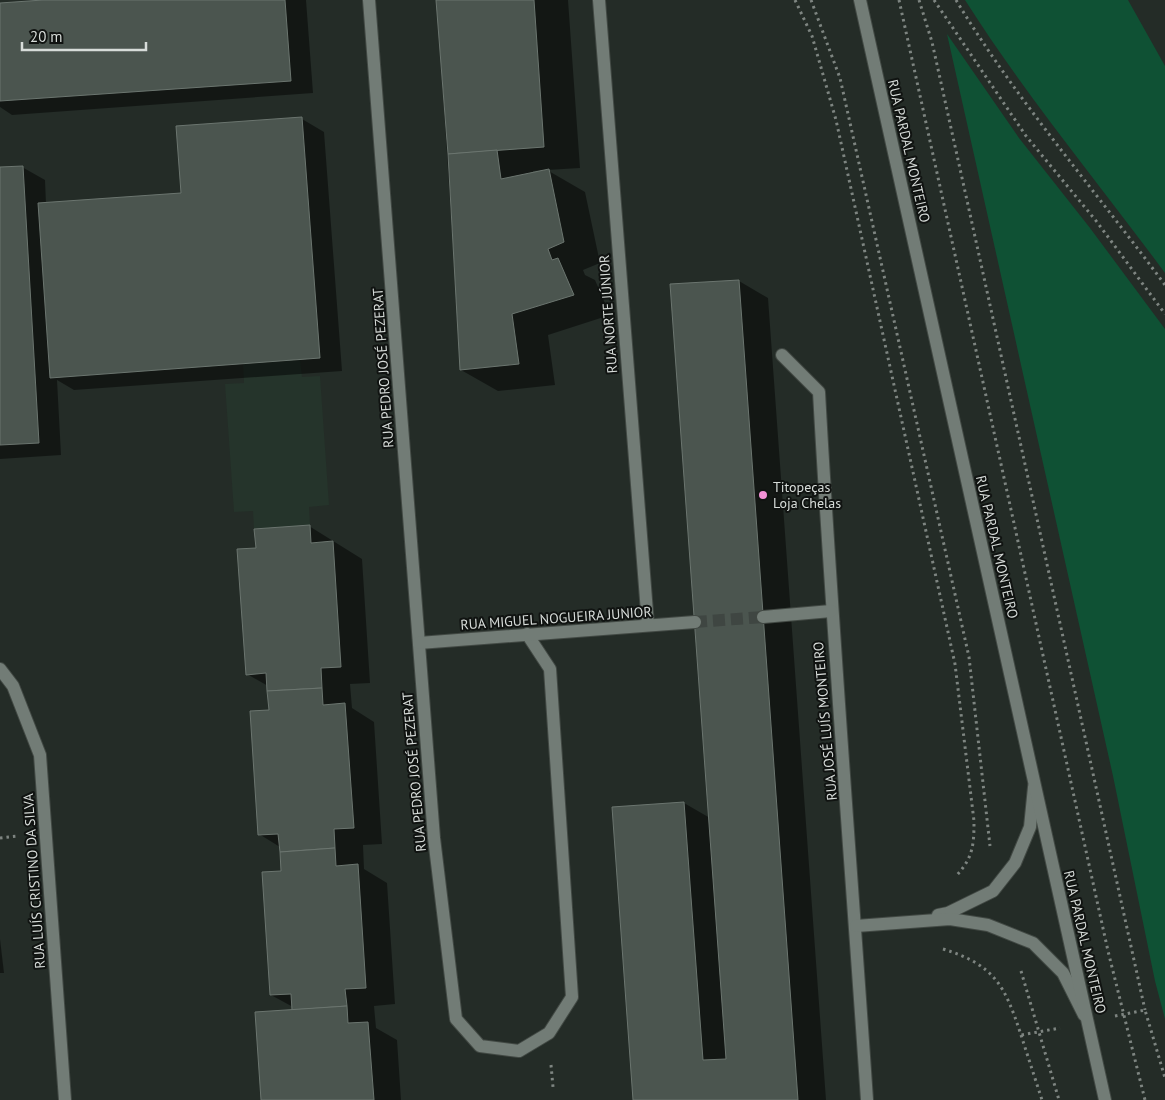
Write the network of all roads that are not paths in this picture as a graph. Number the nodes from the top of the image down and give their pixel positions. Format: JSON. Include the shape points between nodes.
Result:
{"nodes":[{"id":1,"x":369,"y":0,"type":"edge"},
{"id":2,"x":598,"y":0,"type":"edge"},
{"id":3,"x":860,"y":0,"type":"edge"},
{"id":4,"x":782,"y":355,"type":"dead end"},
{"id":5,"x":831,"y":611,"type":"junction"},
{"id":6,"x":763,"y":617,"type":"tunnel mouth"},
{"id":7,"x":694,"y":622,"type":"tunnel mouth"},
{"id":8,"x":648,"y":625,"type":"junction"},
{"id":9,"x":527,"y":634,"type":"junction"},
{"id":10,"x":419,"y":643,"type":"junction"},
{"id":11,"x":0,"y":668,"type":"edge"},
{"id":12,"x":1034,"y":784,"type":"junction"},
{"id":13,"x":911,"y":921,"type":"junction"},
{"id":14,"x":856,"y":926,"type":"junction"},
{"id":15,"x":1088,"y":1022,"type":"junction"},
{"id":16,"x":65,"y":1100,"type":"edge"},
{"id":17,"x":867,"y":1100,"type":"edge"},
{"id":18,"x":1105,"y":1100,"type":"edge"}],
"edges":[{"from":1,"to":10,"type":"street","name":"RUA PEDRO JOSÉ PEZERAT"},
{"from":2,"to":8,"type":"street","name":"RUA NORTE JÚNIOR"},
{"from":3,"to":12,"type":"street","name":"RUA PARDAL MONTEIRO"},
{"from":4,"to":5,"type":"street","name":"RUA JOSÉ LUÍS MONTEIRO","via":[[819,392]]},
{"from":5,"to":6,"type":"street"},
{"from":5,"to":14,"type":"street","name":"RUA JOSÉ LUÍS MONTEIRO"},
{"from":7,"to":8,"type":"street","name":"RUA MIGUEL NOGUEIRA JUNIOR"},
{"from":8,"to":9,"type":"street","name":"RUA MIGUEL NOGUEIRA JUNIOR"},
{"from":9,"to":10,"type":"street","name":"RUA MIGUEL NOGUEIRA JUNIOR"},
{"from":9,"to":10,"type":"street","name":"RUA PEDRO JOSÉ PEZERAT","via":[[550,668],[572,997],[549,1033],[520,1051],[480,1046],[456,1019],[434,838]]},
{"from":11,"to":16,"type":"street","name":"RUA LUÍS CRISTINO DA SILVA","via":[[13,686],[40,755]]},
{"from":12,"to":13,"type":"street","via":[[1030,827],[1015,863],[993,891],[948,913]]},
{"from":12,"to":15,"type":"street","name":"RUA PARDAL MONTEIRO"},
{"from":13,"to":14,"type":"street"},
{"from":13,"to":15,"type":"street","via":[[950,919],[988,924],[1033,943],[1063,974]]},
{"from":14,"to":17,"type":"street","name":"RUA JOSÉ LUÍS MONTEIRO"},
{"from":15,"to":18,"type":"street","name":"RUA PARDAL MONTEIRO"}]}
